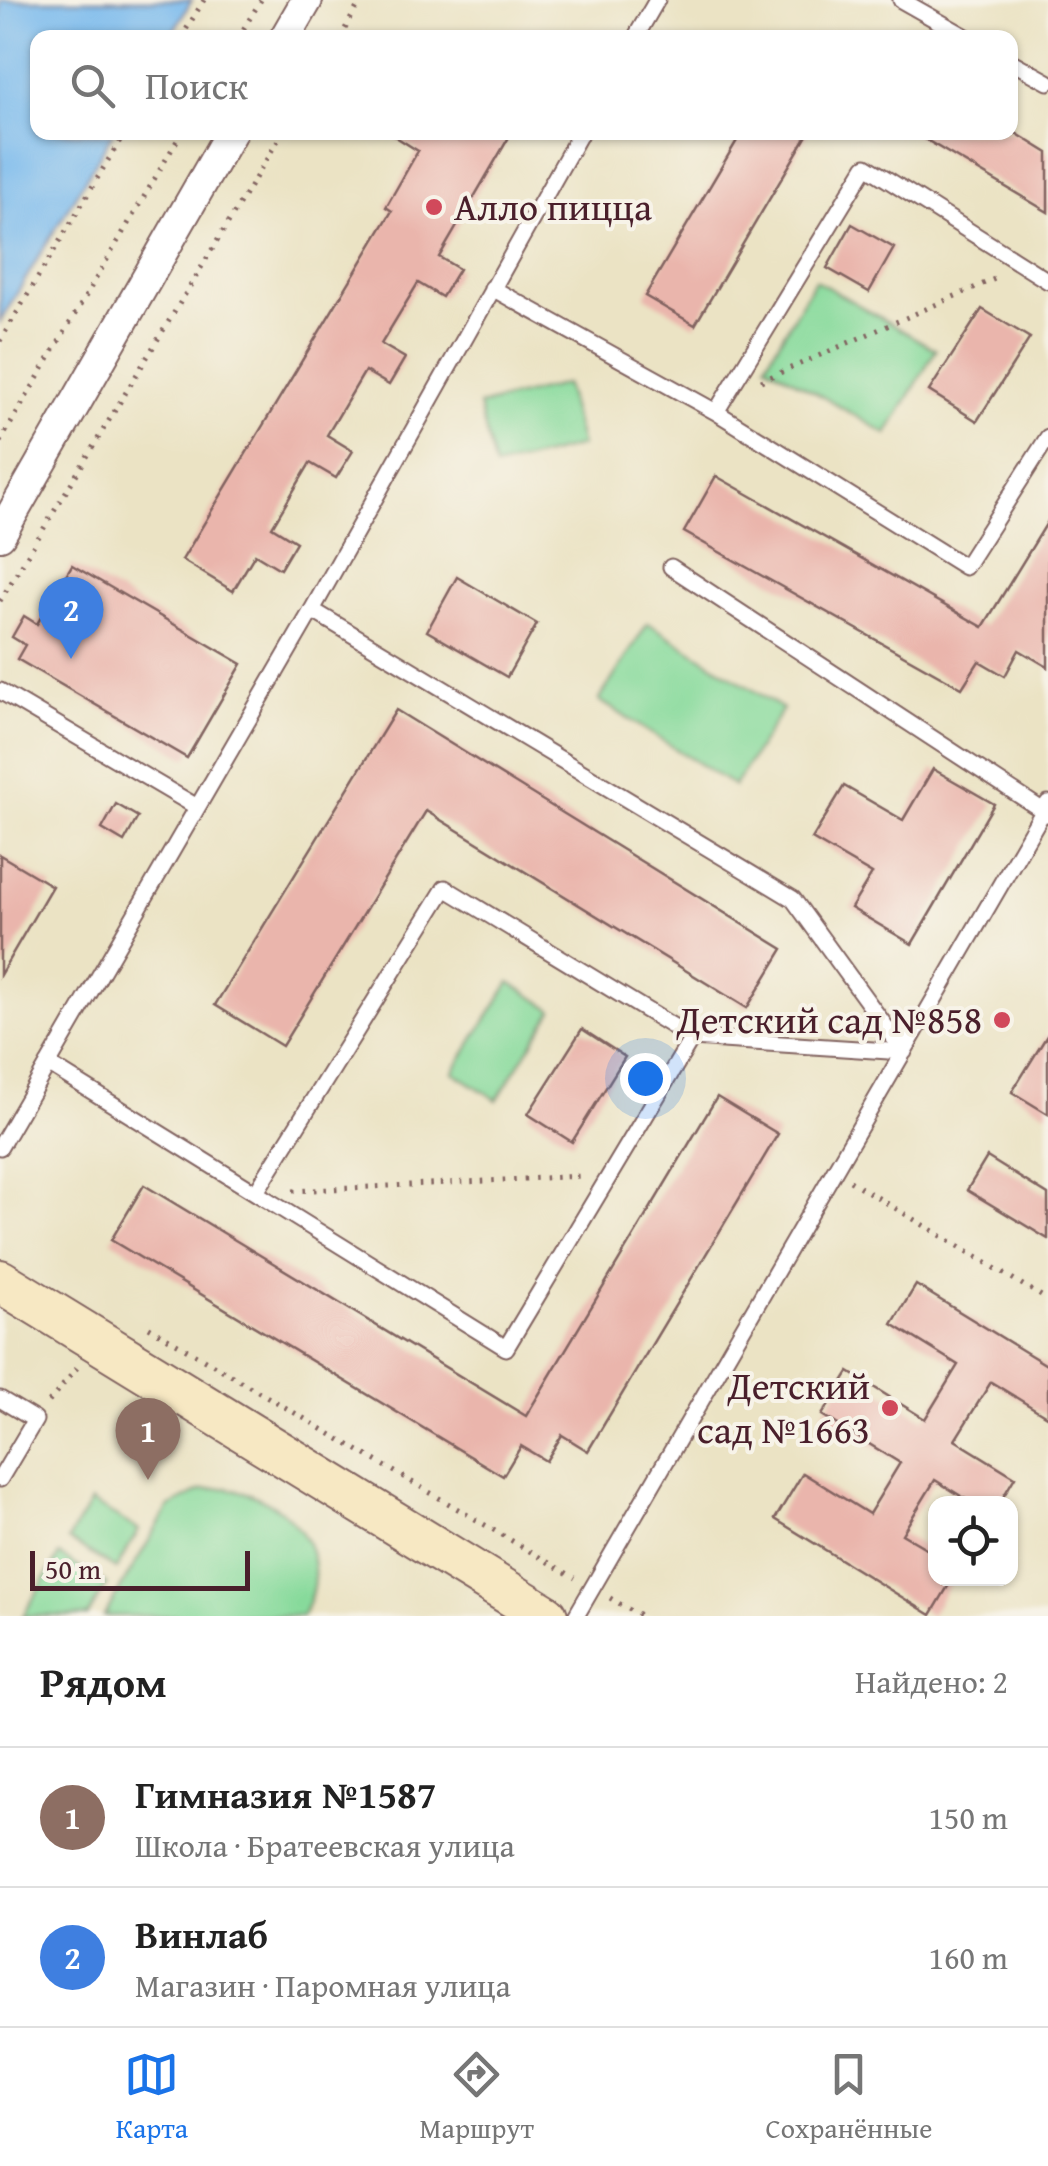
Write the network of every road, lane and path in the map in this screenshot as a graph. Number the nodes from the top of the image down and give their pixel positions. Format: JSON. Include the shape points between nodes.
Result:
{"nodes":[{"id":1,"x":204,"y":0,"type":"edge"},
{"id":2,"x":260,"y":0,"type":"edge"},
{"id":3,"x":306,"y":0,"type":"edge"},
{"id":4,"x":362,"y":0,"type":"edge"},
{"id":5,"x":657,"y":0,"type":"edge"},
{"id":6,"x":901,"y":0,"type":"edge"},
{"id":7,"x":187,"y":30,"type":"edge"},
{"id":8,"x":243,"y":30,"type":"edge"},
{"id":9,"x":289,"y":30,"type":"edge"},
{"id":10,"x":345,"y":30,"type":"edge"},
{"id":11,"x":640,"y":30,"type":"edge"},
{"id":12,"x":954,"y":30,"type":"edge"},
{"id":13,"x":1018,"y":65,"type":"edge"},
{"id":14,"x":1048,"y":82,"type":"edge"},
{"id":15,"x":119,"y":140,"type":"edge"},
{"id":16,"x":177,"y":140,"type":"edge"},
{"id":17,"x":226,"y":140,"type":"edge"},
{"id":18,"x":279,"y":140,"type":"edge"},
{"id":19,"x":576,"y":140,"type":"edge"},
{"id":20,"x":1024,"y":266,"type":"junction"},
{"id":21,"x":1048,"y":281,"type":"edge"},
{"id":22,"x":492,"y":288,"type":"junction"},
{"id":23,"x":0,"y":341,"type":"edge"},
{"id":24,"x":725,"y":396,"type":"junction"},
{"id":25,"x":716,"y":412,"type":"junction"},
{"id":26,"x":1048,"y":437,"type":"edge"},
{"id":27,"x":0,"y":442,"type":"edge"},
{"id":28,"x":0,"y":535,"type":"edge"},
{"id":29,"x":671,"y":567,"type":"dead end"},
{"id":30,"x":0,"y":602,"type":"edge"},
{"id":31,"x":312,"y":610,"type":"junction"},
{"id":32,"x":0,"y":691,"type":"edge"},
{"id":33,"x":197,"y":807,"type":"junction"},
{"id":34,"x":1046,"y":809,"type":"edge"},
{"id":35,"x":692,"y":1038,"type":"junction"},
{"id":36,"x":904,"y":1052,"type":"junction"},
{"id":37,"x":48,"y":1064,"type":"junction"},
{"id":38,"x":0,"y":1147,"type":"edge"},
{"id":39,"x":834,"y":1172,"type":"junction"},
{"id":40,"x":610,"y":1175,"type":"junction"},
{"id":41,"x":256,"y":1192,"type":"junction"},
{"id":42,"x":0,"y":1281,"type":"edge"},
{"id":43,"x":1048,"y":1300,"type":"edge"},
{"id":44,"x":136,"y":1319,"type":"dead end"},
{"id":45,"x":86,"y":1357,"type":"dead end"},
{"id":46,"x":0,"y":1399,"type":"edge"},
{"id":47,"x":35,"y":1420,"type":"junction"},
{"id":48,"x":0,"y":1479,"type":"edge"},
{"id":49,"x":593,"y":1588,"type":"junction"},
{"id":50,"x":546,"y":1616,"type":"edge"},
{"id":51,"x":576,"y":1616,"type":"edge"},
{"id":52,"x":640,"y":1616,"type":"edge"}],
"edges":[{"from":1,"to":7,"type":"path"},
{"from":2,"to":8,"type":"path"},
{"from":3,"to":9,"type":"street"},
{"from":4,"to":10,"type":"path"},
{"from":5,"to":11,"type":"lane"},
{"from":6,"to":12,"type":"lane"},
{"from":13,"to":14,"type":"lane"},
{"from":15,"to":23,"type":"path"},
{"from":16,"to":27,"type":"path"},
{"from":17,"to":28,"type":"street"},
{"from":18,"to":30,"type":"path"},
{"from":19,"to":22,"type":"lane"},
{"from":20,"to":21,"type":"lane"},
{"from":20,"to":24,"type":"path"},
{"from":20,"to":24,"type":"lane","via":[[866,166]]},
{"from":22,"to":25,"type":"lane"},
{"from":22,"to":31,"type":"lane"},
{"from":24,"to":25,"type":"lane"},
{"from":25,"to":26,"type":"lane","via":[[965,567]]},
{"from":29,"to":34,"type":"lane"},
{"from":31,"to":33,"type":"lane"},
{"from":31,"to":36,"type":"lane","via":[[792,899]]},
{"from":32,"to":33,"type":"lane"},
{"from":33,"to":37,"type":"lane"},
{"from":34,"to":36,"type":"lane"},
{"from":35,"to":36,"type":"lane"},
{"from":35,"to":40,"type":"lane"},
{"from":35,"to":41,"type":"lane","via":[[445,888]]},
{"from":36,"to":39,"type":"lane"},
{"from":37,"to":38,"type":"lane"},
{"from":37,"to":41,"type":"lane"},
{"from":39,"to":43,"type":"path"},
{"from":39,"to":49,"type":"lane"},
{"from":40,"to":41,"type":"path"},
{"from":40,"to":41,"type":"lane","via":[[506,1348]]},
{"from":42,"to":50,"type":"street"},
{"from":44,"to":49,"type":"path"},
{"from":45,"to":47,"type":"path"},
{"from":46,"to":47,"type":"lane"},
{"from":47,"to":48,"type":"lane"},
{"from":49,"to":51,"type":"lane"},
{"from":49,"to":52,"type":"path"}]}
